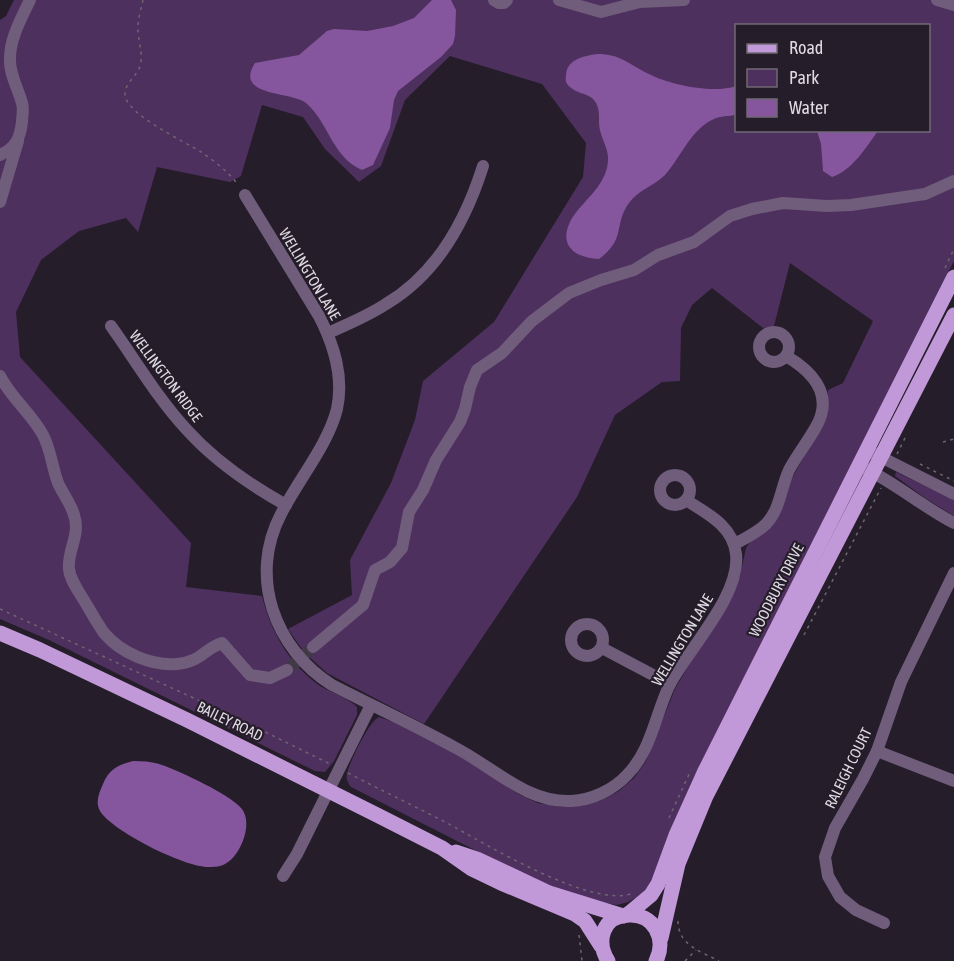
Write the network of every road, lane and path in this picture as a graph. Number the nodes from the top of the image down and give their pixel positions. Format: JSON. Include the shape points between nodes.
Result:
{"nodes":[{"id":1,"x":30,"y":0,"type":"edge"},
{"id":2,"x":143,"y":0,"type":"edge"},
{"id":3,"x":494,"y":0,"type":"edge"},
{"id":4,"x":507,"y":0,"type":"edge"},
{"id":5,"x":559,"y":0,"type":"edge"},
{"id":6,"x":684,"y":0,"type":"edge"},
{"id":7,"x":937,"y":0,"type":"edge"},
{"id":8,"x":954,"y":5,"type":"edge"},
{"id":9,"x":18,"y":141,"type":"junction"},
{"id":10,"x":0,"y":155,"type":"edge"},
{"id":11,"x":483,"y":166,"type":"dead end"},
{"id":12,"x":954,"y":182,"type":"edge"},
{"id":13,"x":245,"y":195,"type":"joint"},
{"id":14,"x":0,"y":202,"type":"edge"},
{"id":15,"x":954,"y":277,"type":"edge"},
{"id":16,"x":954,"y":315,"type":"edge"},
{"id":17,"x":111,"y":326,"type":"dead end"},
{"id":18,"x":328,"y":333,"type":"junction"},
{"id":19,"x":786,"y":356,"type":"dead end"},
{"id":20,"x":0,"y":376,"type":"edge"},
{"id":21,"x":908,"y":433,"type":"dead end"},
{"id":22,"x":954,"y":439,"type":"edge"},
{"id":23,"x":943,"y":442,"type":"dead end"},
{"id":24,"x":867,"y":450,"type":"junction"},
{"id":25,"x":887,"y":460,"type":"junction"},
{"id":26,"x":859,"y":465,"type":"junction"},
{"id":27,"x":880,"y":476,"type":"junction"},
{"id":28,"x":954,"y":494,"type":"edge"},
{"id":29,"x":686,"y":500,"type":"dead end"},
{"id":30,"x":286,"y":505,"type":"junction"},
{"id":31,"x":954,"y":523,"type":"edge"},
{"id":32,"x":735,"y":544,"type":"junction"},
{"id":33,"x":954,"y":573,"type":"edge"},
{"id":34,"x":0,"y":609,"type":"edge"},
{"id":35,"x":0,"y":633,"type":"edge"},
{"id":36,"x":800,"y":642,"type":"dead end"},
{"id":37,"x":313,"y":647,"type":"tunnel mouth"},
{"id":38,"x":602,"y":648,"type":"dead end"},
{"id":39,"x":287,"y":670,"type":"tunnel mouth"},
{"id":40,"x":670,"y":684,"type":"junction"},
{"id":41,"x":371,"y":705,"type":"junction"},
{"id":42,"x":877,"y":751,"type":"junction"},
{"id":43,"x":330,"y":764,"type":"dead end"},
{"id":44,"x":348,"y":773,"type":"dead end"},
{"id":45,"x":954,"y":781,"type":"edge"},
{"id":46,"x":329,"y":790,"type":"junction"},
{"id":47,"x":442,"y":848,"type":"junction"},
{"id":48,"x":283,"y":876,"type":"dead end"},
{"id":49,"x":636,"y":891,"type":"dead end"},
{"id":50,"x":625,"y":915,"type":"junction"},
{"id":51,"x":678,"y":919,"type":"dead end"},
{"id":52,"x":884,"y":923,"type":"dead end"},
{"id":53,"x":578,"y":928,"type":"dead end"},
{"id":54,"x":661,"y":940,"type":"junction"},
{"id":55,"x":697,"y":949,"type":"junction"},
{"id":56,"x":602,"y":955,"type":"edge"},
{"id":57,"x":582,"y":961,"type":"edge"},
{"id":58,"x":656,"y":961,"type":"edge"},
{"id":59,"x":673,"y":961,"type":"edge"},
{"id":60,"x":685,"y":961,"type":"edge"},
{"id":61,"x":719,"y":961,"type":"edge"}],
"edges":[{"from":1,"to":9,"type":"street","via":[[9,59],[23,105]]},
{"from":2,"to":13,"type":"path","via":[[138,26],[140,67],[126,88],[125,98],[152,122],[201,152],[232,177]]},
{"from":3,"to":4,"type":"street"},
{"from":5,"to":6,"type":"street","via":[[601,12],[640,2]]},
{"from":7,"to":8,"type":"street"},
{"from":9,"to":10,"type":"street"},
{"from":9,"to":14,"type":"street"},
{"from":11,"to":18,"type":"street","via":[[456,230],[422,274],[388,303]]},
{"from":12,"to":37,"type":"street","via":[[925,194],[851,205],[783,203],[752,209],[723,219],[694,242],[658,255],[634,270],[578,289],[555,303],[502,353],[477,370],[460,422],[409,512],[402,548],[375,570],[363,605]]},
{"from":13,"to":18,"type":"street","name":"WELLINGTON LANE"},
{"from":15,"to":24,"type":"main road","name":"WOODBURY DRIVE"},
{"from":16,"to":25,"type":"main road","name":"WOODBURY DRIVE"},
{"from":17,"to":30,"type":"street","name":"WELLINGTON RIDGE","via":[[196,440],[241,477]]},
{"from":18,"to":30,"type":"street","name":"WELLINGTON LANE","via":[[338,368],[337,408],[328,432]]},
{"from":19,"to":32,"type":"street","via":[[810,372],[817,382],[822,414],[788,471],[771,518]]},
{"from":20,"to":39,"type":"street","via":[[48,445],[57,481],[76,524],[70,574],[105,634],[129,652],[153,662],[189,662],[222,642],[250,675],[270,678]]},
{"from":21,"to":25,"type":"path"},
{"from":22,"to":23,"type":"path"},
{"from":24,"to":25,"type":"street"},
{"from":24,"to":26,"type":"main road","name":"WOODBURY DRIVE"},
{"from":25,"to":27,"type":"main road","name":"WOODBURY DRIVE"},
{"from":25,"to":28,"type":"street"},
{"from":26,"to":27,"type":"street"},
{"from":26,"to":50,"type":"main road","name":"WOODBURY DRIVE","via":[[697,787],[658,884],[649,897]]},
{"from":27,"to":31,"type":"street"},
{"from":27,"to":36,"type":"path"},
{"from":27,"to":54,"type":"main road","name":"WOODBURY DRIVE","via":[[774,663],[697,816],[676,870]]},
{"from":29,"to":32,"type":"street","via":[[720,523]]},
{"from":30,"to":41,"type":"street","name":"WELLINGTON LANE","via":[[273,533],[267,562],[267,588],[274,618],[290,646],[317,676]]},
{"from":32,"to":40,"type":"street","name":"WELLINGTON LANE","via":[[735,572],[724,599]]},
{"from":33,"to":42,"type":"street","name":"RALEIGH COURT","via":[[896,693]]},
{"from":34,"to":43,"type":"path"},
{"from":35,"to":46,"type":"main road","name":"BAILEY ROAD"},
{"from":38,"to":40,"type":"street"},
{"from":40,"to":41,"type":"street","name":"WELLINGTON LANE","via":[[636,765],[614,787],[585,800],[556,801],[530,793],[474,757]]},
{"from":41,"to":46,"type":"street"},
{"from":42,"to":45,"type":"street"},
{"from":42,"to":52,"type":"street","name":"RALEIGH COURT","via":[[835,828],[825,857],[828,876],[840,897],[856,910]]},
{"from":44,"to":49,"type":"path","via":[[556,880],[596,892],[629,895]]},
{"from":46,"to":47,"type":"main road","name":"BAILEY ROAD"},
{"from":46,"to":48,"type":"street"},
{"from":47,"to":50,"type":"main road","name":"BAILEY ROAD","via":[[477,859],[549,893]]},
{"from":47,"to":56,"type":"main road","name":"BAILEY ROAD","via":[[481,874],[579,916]]},
{"from":50,"to":54,"type":"main road","name":"BAILEY ROAD","via":[[647,921]]},
{"from":50,"to":56,"type":"main road","name":"WOODBURY DRIVE","via":[[605,929]]},
{"from":51,"to":55,"type":"path","via":[[681,936]]},
{"from":53,"to":57,"type":"path"},
{"from":54,"to":58,"type":"main road","name":"WOODBURY DRIVE"},
{"from":54,"to":59,"type":"main road"},
{"from":55,"to":60,"type":"path"},
{"from":55,"to":61,"type":"path"}]}
